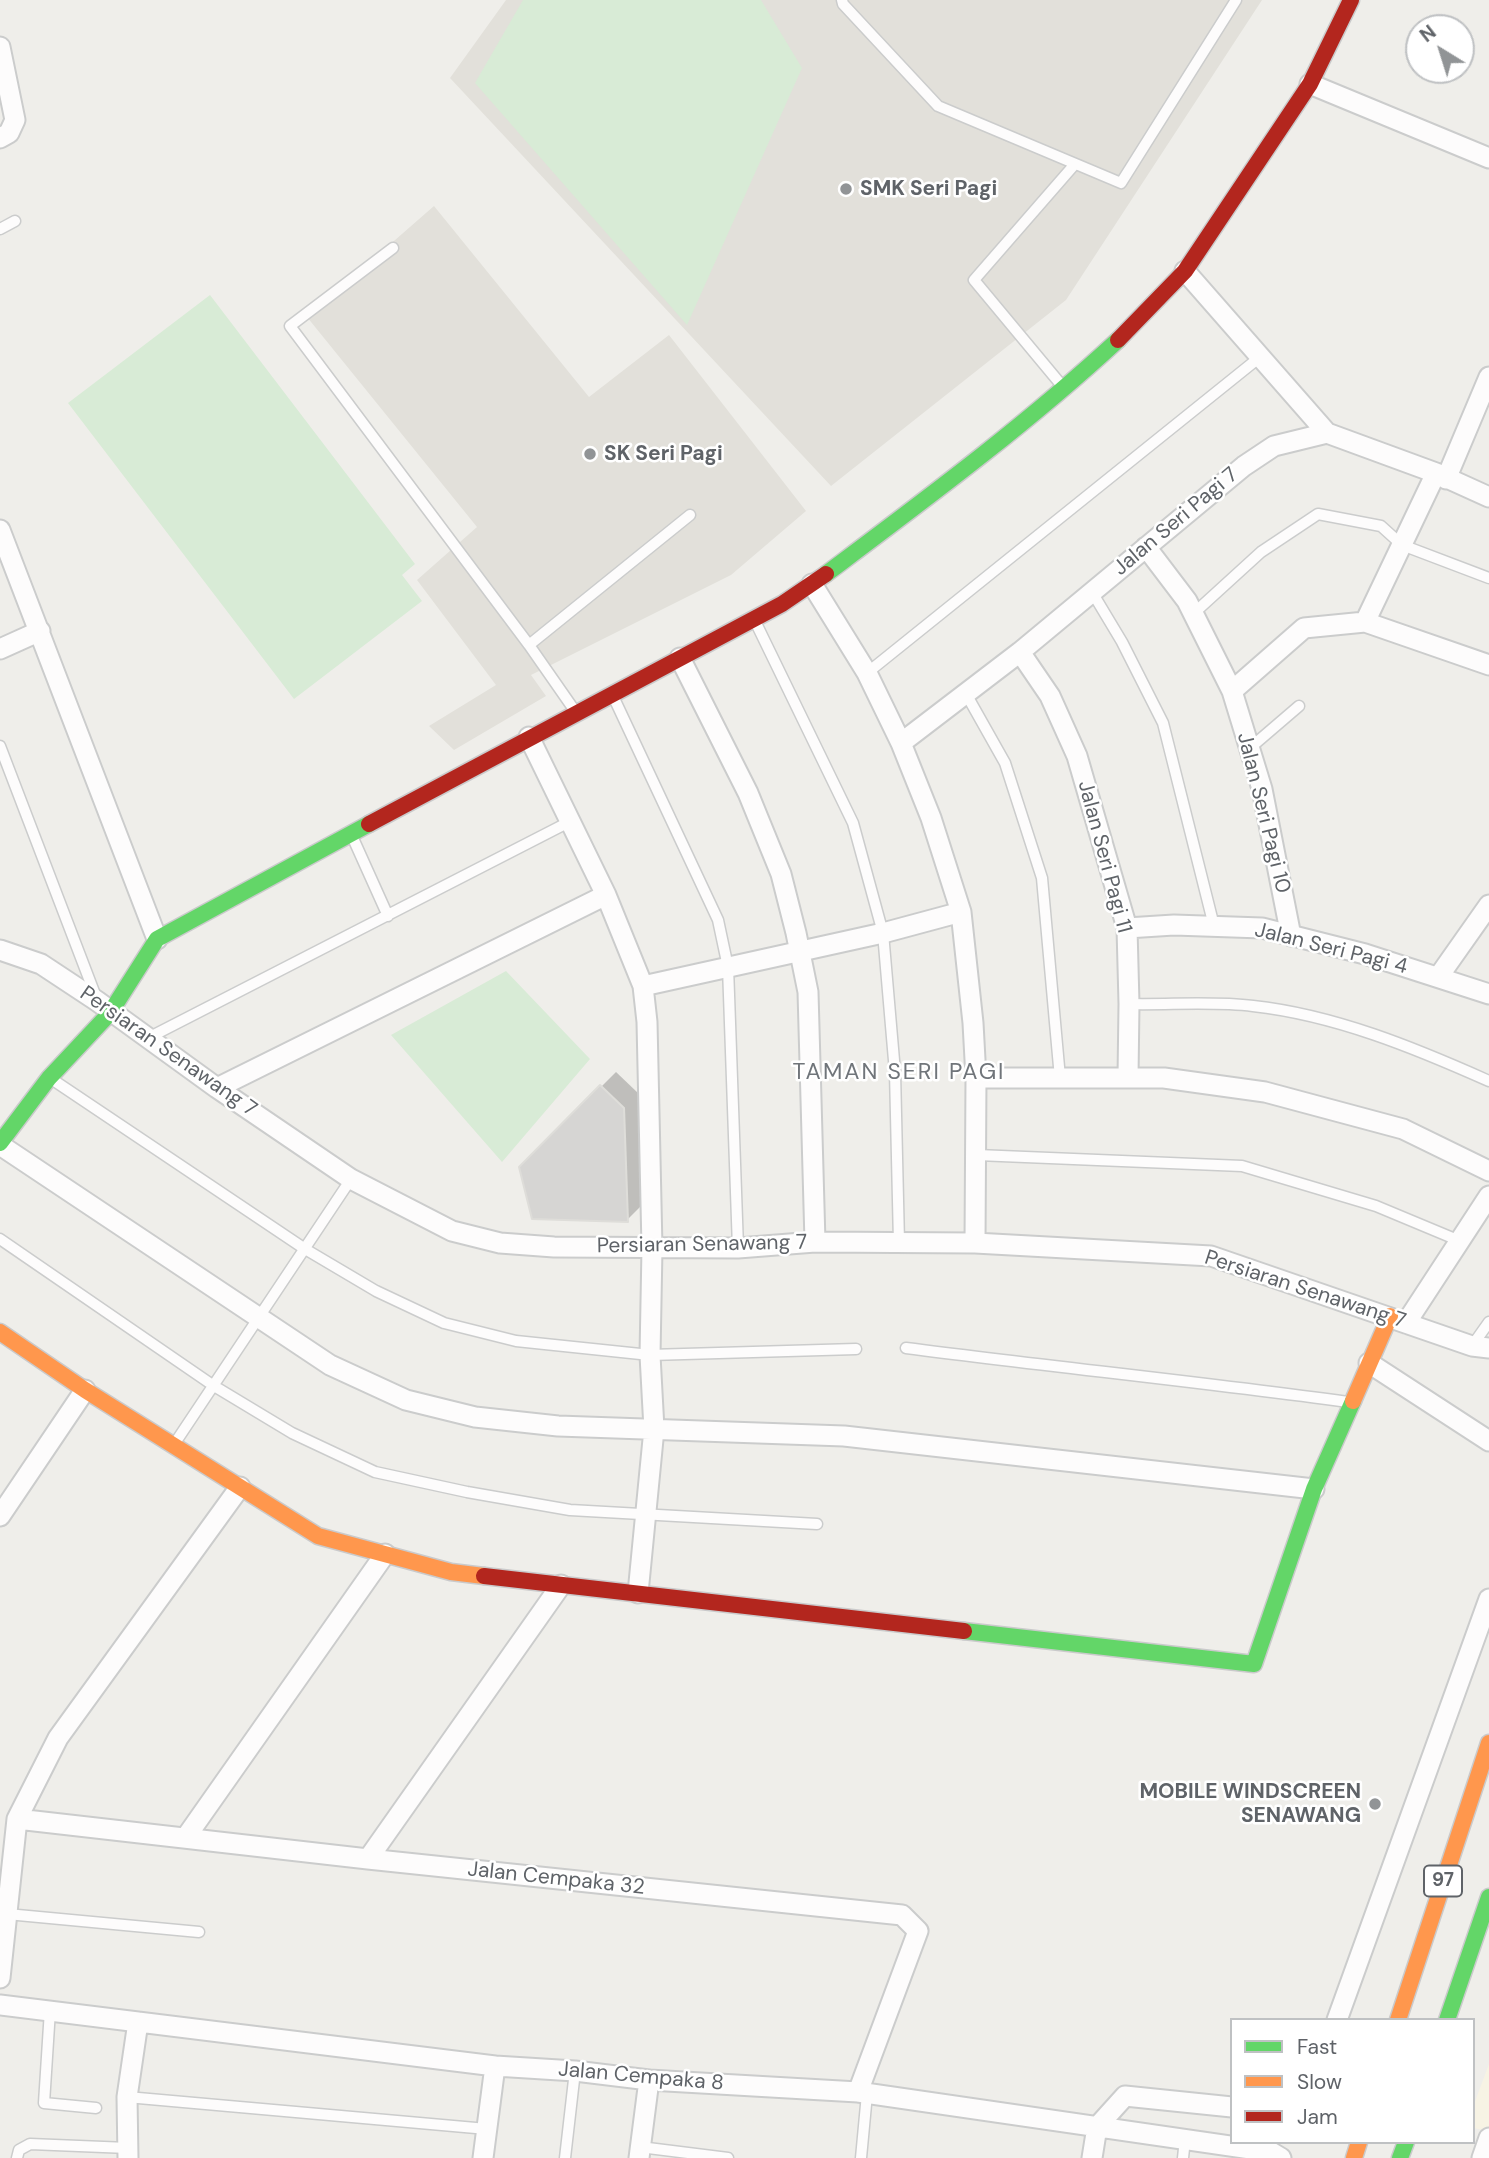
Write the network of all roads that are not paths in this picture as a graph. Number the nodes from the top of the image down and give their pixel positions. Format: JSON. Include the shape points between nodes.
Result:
{"nodes":[{"id":1,"x":842,"y":0,"type":"edge"},
{"id":2,"x":1236,"y":0,"type":"edge"},
{"id":3,"x":1351,"y":0,"type":"edge"},
{"id":4,"x":1,"y":53,"type":"edge"},
{"id":5,"x":1310,"y":84,"type":"junction"},
{"id":6,"x":4,"y":135,"type":"edge"},
{"id":7,"x":1489,"y":158,"type":"edge"},
{"id":8,"x":1076,"y":164,"type":"junction"},
{"id":9,"x":15,"y":221,"type":"dead end"},
{"id":10,"x":0,"y":229,"type":"edge"},
{"id":11,"x":393,"y":248,"type":"dead end"},
{"id":12,"x":1185,"y":271,"type":"junction"},
{"id":13,"x":1260,"y":357,"type":"junction"},
{"id":14,"x":1489,"y":377,"type":"edge"},
{"id":15,"x":1064,"y":389,"type":"junction"},
{"id":16,"x":1484,"y":404,"type":"edge"},
{"id":17,"x":1326,"y":433,"type":"junction"},
{"id":18,"x":1441,"y":476,"type":"junction"},
{"id":19,"x":1489,"y":497,"type":"edge"},
{"id":20,"x":690,"y":515,"type":"dead end"},
{"id":21,"x":0,"y":530,"type":"edge"},
{"id":22,"x":1402,"y":545,"type":"junction"},
{"id":23,"x":1146,"y":547,"type":"junction"},
{"id":24,"x":5,"y":554,"type":"edge"},
{"id":25,"x":1489,"y":578,"type":"edge"},
{"id":26,"x":813,"y":584,"type":"junction"},
{"id":27,"x":1092,"y":592,"type":"junction"},
{"id":28,"x":1193,"y":614,"type":"junction"},
{"id":29,"x":754,"y":619,"type":"junction"},
{"id":30,"x":1365,"y":622,"type":"junction"},
{"id":31,"x":40,"y":631,"type":"junction"},
{"id":32,"x":529,"y":645,"type":"junction"},
{"id":33,"x":0,"y":649,"type":"edge"},
{"id":34,"x":1020,"y":652,"type":"junction"},
{"id":35,"x":680,"y":658,"type":"junction"},
{"id":36,"x":1489,"y":665,"type":"edge"},
{"id":37,"x":867,"y":673,"type":"junction"},
{"id":38,"x":1231,"y":691,"type":"junction"},
{"id":39,"x":965,"y":692,"type":"junction"},
{"id":40,"x":612,"y":693,"type":"junction"},
{"id":41,"x":1299,"y":706,"type":"dead end"},
{"id":42,"x":576,"y":713,"type":"junction"},
{"id":43,"x":529,"y":737,"type":"junction"},
{"id":44,"x":901,"y":743,"type":"junction"},
{"id":45,"x":0,"y":746,"type":"edge"},
{"id":46,"x":1249,"y":748,"type":"junction"},
{"id":47,"x":571,"y":821,"type":"junction"},
{"id":48,"x":351,"y":835,"type":"junction"},
{"id":49,"x":606,"y":895,"type":"junction"},
{"id":50,"x":1489,"y":905,"type":"edge"},
{"id":51,"x":961,"y":912,"type":"junction"},
{"id":52,"x":388,"y":916,"type":"junction"},
{"id":53,"x":1214,"y":926,"type":"junction"},
{"id":54,"x":1126,"y":928,"type":"junction"},
{"id":55,"x":883,"y":933,"type":"junction"},
{"id":56,"x":1291,"y":936,"type":"junction"},
{"id":57,"x":157,"y":939,"type":"junction"},
{"id":58,"x":0,"y":950,"type":"edge"},
{"id":59,"x":800,"y":951,"type":"junction"},
{"id":60,"x":728,"y":967,"type":"junction"},
{"id":61,"x":1439,"y":976,"type":"junction"},
{"id":62,"x":643,"y":986,"type":"junction"},
{"id":63,"x":1489,"y":994,"type":"edge"},
{"id":64,"x":1129,"y":1004,"type":"junction"},
{"id":65,"x":104,"y":1007,"type":"junction"},
{"id":66,"x":148,"y":1038,"type":"junction"},
{"id":67,"x":1128,"y":1077,"type":"junction"},
{"id":68,"x":49,"y":1078,"type":"junction"},
{"id":69,"x":976,"y":1078,"type":"junction"},
{"id":70,"x":1060,"y":1078,"type":"junction"},
{"id":71,"x":1489,"y":1081,"type":"edge"},
{"id":72,"x":217,"y":1088,"type":"junction"},
{"id":73,"x":0,"y":1144,"type":"edge"},
{"id":74,"x":977,"y":1155,"type":"junction"},
{"id":75,"x":1489,"y":1171,"type":"edge"},
{"id":76,"x":351,"y":1179,"type":"junction"},
{"id":77,"x":1489,"y":1196,"type":"edge"},
{"id":78,"x":0,"y":1239,"type":"edge"},
{"id":79,"x":1460,"y":1241,"type":"junction"},
{"id":80,"x":815,"y":1242,"type":"junction"},
{"id":81,"x":898,"y":1243,"type":"junction"},
{"id":82,"x":975,"y":1243,"type":"junction"},
{"id":83,"x":652,"y":1248,"type":"junction"},
{"id":84,"x":738,"y":1248,"type":"junction"},
{"id":85,"x":306,"y":1249,"type":"junction"},
{"id":86,"x":259,"y":1319,"type":"junction"},
{"id":87,"x":1398,"y":1320,"type":"junction"},
{"id":88,"x":1489,"y":1322,"type":"edge"},
{"id":89,"x":0,"y":1332,"type":"edge"},
{"id":90,"x":1481,"y":1347,"type":"edge"},
{"id":91,"x":906,"y":1348,"type":"dead end"},
{"id":92,"x":856,"y":1349,"type":"dead end"},
{"id":93,"x":650,"y":1355,"type":"junction"},
{"id":94,"x":1489,"y":1360,"type":"edge"},
{"id":95,"x":1370,"y":1363,"type":"junction"},
{"id":96,"x":214,"y":1385,"type":"junction"},
{"id":97,"x":86,"y":1390,"type":"junction"},
{"id":98,"x":1352,"y":1402,"type":"junction"},
{"id":99,"x":654,"y":1429,"type":"junction"},
{"id":100,"x":1489,"y":1441,"type":"edge"},
{"id":101,"x":174,"y":1445,"type":"junction"},
{"id":102,"x":240,"y":1487,"type":"junction"},
{"id":103,"x":1314,"y":1489,"type":"junction"},
{"id":104,"x":645,"y":1513,"type":"junction"},
{"id":105,"x":0,"y":1516,"type":"edge"},
{"id":106,"x":817,"y":1524,"type":"dead end"},
{"id":107,"x":385,"y":1554,"type":"junction"},
{"id":108,"x":561,"y":1586,"type":"junction"},
{"id":109,"x":638,"y":1594,"type":"junction"},
{"id":110,"x":1489,"y":1599,"type":"edge"},
{"id":111,"x":1489,"y":1743,"type":"edge"},
{"id":112,"x":17,"y":1819,"type":"junction"},
{"id":113,"x":186,"y":1838,"type":"junction"},
{"id":114,"x":368,"y":1859,"type":"junction"},
{"id":115,"x":1489,"y":1897,"type":"edge"},
{"id":116,"x":7,"y":1913,"type":"junction"},
{"id":117,"x":199,"y":1932,"type":"dead end"},
{"id":118,"x":0,"y":1978,"type":"edge"},
{"id":119,"x":0,"y":2005,"type":"edge"},
{"id":120,"x":50,"y":2010,"type":"junction"},
{"id":121,"x":1338,"y":2018,"type":"edge"},
{"id":122,"x":1399,"y":2018,"type":"edge"},
{"id":123,"x":1448,"y":2018,"type":"edge"},
{"id":124,"x":138,"y":2022,"type":"junction"},
{"id":125,"x":495,"y":2066,"type":"junction"},
{"id":126,"x":575,"y":2071,"type":"junction"},
{"id":127,"x":649,"y":2080,"type":"junction"},
{"id":128,"x":862,"y":2093,"type":"junction"},
{"id":129,"x":127,"y":2097,"type":"junction"},
{"id":130,"x":1230,"y":2107,"type":"edge"},
{"id":131,"x":96,"y":2108,"type":"dead end"},
{"id":132,"x":1097,"y":2127,"type":"junction"},
{"id":133,"x":487,"y":2129,"type":"junction"},
{"id":134,"x":1184,"y":2149,"type":"edge"},
{"id":135,"x":128,"y":2153,"type":"edge"},
{"id":136,"x":640,"y":2153,"type":"edge"},
{"id":137,"x":18,"y":2158,"type":"edge"},
{"id":138,"x":483,"y":2158,"type":"edge"},
{"id":139,"x":565,"y":2158,"type":"edge"},
{"id":140,"x":728,"y":2158,"type":"edge"},
{"id":141,"x":861,"y":2158,"type":"edge"},
{"id":142,"x":1092,"y":2158,"type":"edge"},
{"id":143,"x":1280,"y":2158,"type":"edge"}],
"edges":[{"from":1,"to":8,"type":"lane","via":[[938,106]]},
{"from":2,"to":8,"type":"lane","via":[[1121,183]]},
{"from":3,"to":5,"type":"street"},
{"from":4,"to":6,"type":"street","via":[[15,120]]},
{"from":5,"to":7,"type":"street"},
{"from":5,"to":12,"type":"street"},
{"from":8,"to":15,"type":"lane","via":[[974,280]]},
{"from":9,"to":10,"type":"lane"},
{"from":11,"to":32,"type":"lane","via":[[290,326]]},
{"from":12,"to":13,"type":"street"},
{"from":12,"to":15,"type":"street"},
{"from":13,"to":17,"type":"street"},
{"from":13,"to":37,"type":"lane"},
{"from":14,"to":16,"type":"street"},
{"from":15,"to":26,"type":"street","via":[[947,485]]},
{"from":16,"to":18,"type":"street"},
{"from":17,"to":18,"type":"street"},
{"from":17,"to":23,"type":"street","name":"Jalan Seri Pagi 7","via":[[1274,446]]},
{"from":18,"to":19,"type":"street"},
{"from":18,"to":22,"type":"street"},
{"from":20,"to":32,"type":"lane"},
{"from":21,"to":24,"type":"street"},
{"from":22,"to":25,"type":"lane"},
{"from":22,"to":28,"type":"lane","via":[[1381,526],[1318,514],[1261,552]]},
{"from":22,"to":30,"type":"street"},
{"from":23,"to":27,"type":"street","name":"Jalan Seri Pagi 7"},
{"from":23,"to":28,"type":"street","name":"Jalan Seri Pagi 10"},
{"from":24,"to":31,"type":"street"},
{"from":26,"to":29,"type":"street"},
{"from":26,"to":37,"type":"street"},
{"from":27,"to":34,"type":"street","name":"Jalan Seri Pagi 7"},
{"from":27,"to":53,"type":"lane","via":[[1163,723]]},
{"from":28,"to":38,"type":"street","name":"Jalan Seri Pagi 10"},
{"from":29,"to":35,"type":"street"},
{"from":29,"to":55,"type":"lane","via":[[853,823]]},
{"from":30,"to":36,"type":"street"},
{"from":30,"to":38,"type":"street","via":[[1304,628]]},
{"from":31,"to":33,"type":"street"},
{"from":31,"to":57,"type":"street"},
{"from":32,"to":42,"type":"lane"},
{"from":34,"to":39,"type":"street","name":"Jalan Seri Pagi 7"},
{"from":34,"to":54,"type":"street","name":"Jalan Seri Pagi 11","via":[[1050,696],[1077,756]]},
{"from":35,"to":40,"type":"street"},
{"from":35,"to":59,"type":"street","via":[[748,793],[781,874]]},
{"from":37,"to":44,"type":"street"},
{"from":38,"to":46,"type":"street","name":"Jalan Seri Pagi 10"},
{"from":39,"to":44,"type":"street","name":"Jalan Seri Pagi 7"},
{"from":39,"to":70,"type":"lane","via":[[1005,763],[1042,878]]},
{"from":40,"to":42,"type":"street"},
{"from":40,"to":60,"type":"lane","via":[[718,920]]},
{"from":41,"to":46,"type":"lane"},
{"from":42,"to":43,"type":"street"},
{"from":43,"to":47,"type":"street"},
{"from":43,"to":48,"type":"street"},
{"from":44,"to":51,"type":"street"},
{"from":45,"to":65,"type":"lane"},
{"from":46,"to":56,"type":"street","name":"Jalan Seri Pagi 10","via":[[1262,789]]},
{"from":47,"to":49,"type":"street"},
{"from":47,"to":52,"type":"lane"},
{"from":48,"to":52,"type":"lane"},
{"from":48,"to":57,"type":"street"},
{"from":49,"to":62,"type":"street"},
{"from":49,"to":72,"type":"street"},
{"from":50,"to":61,"type":"street"},
{"from":51,"to":55,"type":"street"},
{"from":51,"to":69,"type":"street"},
{"from":52,"to":66,"type":"lane"},
{"from":53,"to":54,"type":"street","name":"Jalan Seri Pagi 4"},
{"from":53,"to":56,"type":"street","name":"Jalan Seri Pagi 4","via":[[1262,928]]},
{"from":54,"to":64,"type":"street","name":"Jalan Seri Pagi 11"},
{"from":55,"to":59,"type":"street"},
{"from":55,"to":81,"type":"lane","via":[[895,1072]]},
{"from":56,"to":61,"type":"street","name":"Jalan Seri Pagi 4"},
{"from":57,"to":65,"type":"street"},
{"from":58,"to":65,"type":"street","name":"Persiaran Senawang 7","via":[[41,964]]},
{"from":59,"to":60,"type":"street"},
{"from":59,"to":80,"type":"street","via":[[808,992]]},
{"from":60,"to":62,"type":"street"},
{"from":60,"to":84,"type":"lane"},
{"from":61,"to":63,"type":"street","name":"Jalan Seri Pagi 4"},
{"from":62,"to":83,"type":"street"},
{"from":64,"to":67,"type":"street","name":"Jalan Seri Pagi 11"},
{"from":64,"to":71,"type":"lane","via":[[1253,1006],[1317,1018],[1417,1049]]},
{"from":65,"to":66,"type":"street","name":"Persiaran Senawang 7"},
{"from":65,"to":68,"type":"street"},
{"from":66,"to":72,"type":"street","name":"Persiaran Senawang 7"},
{"from":67,"to":70,"type":"street"},
{"from":67,"to":75,"type":"street","via":[[1265,1092],[1403,1129]]},
{"from":68,"to":73,"type":"street"},
{"from":68,"to":85,"type":"lane"},
{"from":69,"to":70,"type":"street"},
{"from":69,"to":74,"type":"street"},
{"from":72,"to":76,"type":"street","name":"Persiaran Senawang 7"},
{"from":73,"to":86,"type":"street"},
{"from":74,"to":79,"type":"lane","via":[[1242,1166],[1376,1206]]},
{"from":74,"to":82,"type":"street"},
{"from":76,"to":83,"type":"street","name":"Persiaran Senawang 7","via":[[452,1231],[500,1243]]},
{"from":76,"to":85,"type":"lane"},
{"from":77,"to":79,"type":"street"},
{"from":78,"to":96,"type":"lane"},
{"from":79,"to":87,"type":"street"},
{"from":80,"to":81,"type":"street","name":"Persiaran Senawang 7"},
{"from":80,"to":84,"type":"street","name":"Persiaran Senawang 7"},
{"from":81,"to":82,"type":"street","name":"Persiaran Senawang 7"},
{"from":82,"to":87,"type":"street","name":"Persiaran Senawang 7","via":[[1210,1256]]},
{"from":83,"to":84,"type":"street","name":"Persiaran Senawang 7"},
{"from":83,"to":93,"type":"street"},
{"from":85,"to":86,"type":"lane"},
{"from":85,"to":93,"type":"lane","via":[[376,1291],[444,1323],[516,1341]]},
{"from":86,"to":96,"type":"lane"},
{"from":86,"to":99,"type":"street","via":[[330,1365],[406,1400],[475,1417]]},
{"from":87,"to":90,"type":"street","name":"Persiaran Senawang 7"},
{"from":87,"to":95,"type":"street"},
{"from":88,"to":90,"type":"lane"},
{"from":89,"to":97,"type":"street"},
{"from":90,"to":94,"type":"street"},
{"from":91,"to":98,"type":"lane"},
{"from":92,"to":93,"type":"lane"},
{"from":93,"to":99,"type":"street"},
{"from":95,"to":98,"type":"street"},
{"from":95,"to":100,"type":"street"},
{"from":96,"to":101,"type":"lane"},
{"from":96,"to":104,"type":"lane","via":[[292,1433],[375,1472],[570,1510]]},
{"from":97,"to":101,"type":"street"},
{"from":97,"to":105,"type":"street"},
{"from":98,"to":103,"type":"street"},
{"from":99,"to":103,"type":"street","via":[[844,1436]]},
{"from":99,"to":104,"type":"street"},
{"from":101,"to":102,"type":"street"},
{"from":102,"to":107,"type":"street","via":[[318,1536]]},
{"from":102,"to":112,"type":"street","via":[[58,1738]]},
{"from":103,"to":109,"type":"street","via":[[1254,1664]]},
{"from":104,"to":106,"type":"lane"},
{"from":104,"to":109,"type":"street"},
{"from":107,"to":108,"type":"street","via":[[452,1572]]},
{"from":107,"to":113,"type":"street"},
{"from":108,"to":109,"type":"street"},
{"from":108,"to":114,"type":"street"},
{"from":110,"to":121,"type":"street"},
{"from":111,"to":122,"type":"street","number":"97"},
{"from":112,"to":113,"type":"street","name":"Jalan Cempaka 32"},
{"from":112,"to":116,"type":"street"},
{"from":113,"to":114,"type":"street","name":"Jalan Cempaka 32"},
{"from":114,"to":128,"type":"street","name":"Jalan Cempaka 32","via":[[902,1914],[918,1931]]},
{"from":115,"to":123,"type":"street","number":"97"},
{"from":116,"to":117,"type":"lane"},
{"from":116,"to":118,"type":"street"},
{"from":119,"to":120,"type":"street","name":"Jalan Cempaka 8"},
{"from":120,"to":124,"type":"street","name":"Jalan Cempaka 8"},
{"from":120,"to":131,"type":"lane","via":[[44,2103]]},
{"from":124,"to":125,"type":"street","name":"Jalan Cempaka 8"},
{"from":124,"to":129,"type":"street"},
{"from":125,"to":126,"type":"street","name":"Jalan Cempaka 8"},
{"from":125,"to":133,"type":"street"},
{"from":126,"to":127,"type":"street","name":"Jalan Cempaka 8"},
{"from":126,"to":139,"type":"lane"},
{"from":127,"to":128,"type":"street","name":"Jalan Cempaka 8"},
{"from":127,"to":136,"type":"street"},
{"from":128,"to":132,"type":"street","name":"Jalan Cempaka 8"},
{"from":128,"to":141,"type":"lane"},
{"from":129,"to":133,"type":"lane"},
{"from":129,"to":135,"type":"street"},
{"from":130,"to":132,"type":"street","via":[[1125,2096]]},
{"from":132,"to":134,"type":"street","name":"Jalan Cempaka 8"},
{"from":132,"to":142,"type":"street"},
{"from":133,"to":138,"type":"street"},
{"from":134,"to":143,"type":"street","name":"Jalan Cempaka 8","via":[[1272,2152]]},
{"from":135,"to":137,"type":"lane","via":[[30,2144],[19,2150]]},
{"from":136,"to":140,"type":"lane"}]}
